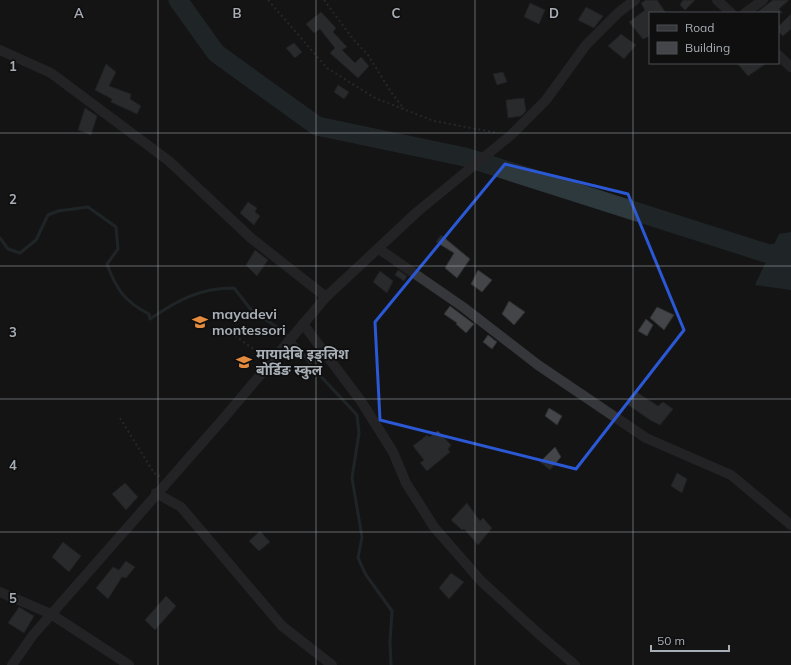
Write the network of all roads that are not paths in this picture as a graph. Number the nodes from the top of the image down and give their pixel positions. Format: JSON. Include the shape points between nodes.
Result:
{"nodes":[{"id":1,"x":635,"y":0,"type":"edge"},
{"id":2,"x":717,"y":0,"type":"edge"},
{"id":3,"x":763,"y":0,"type":"edge"},
{"id":4,"x":730,"y":12,"type":"edge"},
{"id":5,"x":746,"y":12,"type":"edge"},
{"id":6,"x":0,"y":50,"type":"edge"},
{"id":7,"x":779,"y":56,"type":"edge"},
{"id":8,"x":791,"y":67,"type":"edge"},
{"id":9,"x":379,"y":249,"type":"junction"},
{"id":10,"x":326,"y":297,"type":"junction"},
{"id":11,"x":303,"y":324,"type":"junction"},
{"id":12,"x":156,"y":493,"type":"junction"},
{"id":13,"x":791,"y":525,"type":"edge"},
{"id":14,"x":0,"y":592,"type":"edge"},
{"id":15,"x":51,"y":614,"type":"junction"},
{"id":16,"x":12,"y":665,"type":"edge"},
{"id":17,"x":129,"y":665,"type":"edge"},
{"id":18,"x":332,"y":665,"type":"edge"},
{"id":19,"x":575,"y":665,"type":"edge"}],
"edges":[{"from":1,"to":9,"type":"street","via":[[586,45],[546,100],[511,135],[417,212]]},
{"from":2,"to":4,"type":"street"},
{"from":3,"to":5,"type":"street"},
{"from":6,"to":10,"type":"street","via":[[51,73],[162,157],[251,238]]},
{"from":7,"to":8,"type":"street"},
{"from":9,"to":10,"type":"street"},
{"from":9,"to":13,"type":"street","via":[[646,438],[731,475]]},
{"from":10,"to":11,"type":"street"},
{"from":11,"to":12,"type":"street"},
{"from":11,"to":19,"type":"street","via":[[362,401],[393,452],[406,483],[434,527],[481,581]]},
{"from":12,"to":15,"type":"street"},
{"from":12,"to":18,"type":"street","via":[[181,507],[282,626]]},
{"from":14,"to":15,"type":"street"},
{"from":15,"to":16,"type":"street"},
{"from":15,"to":17,"type":"street"}]}
